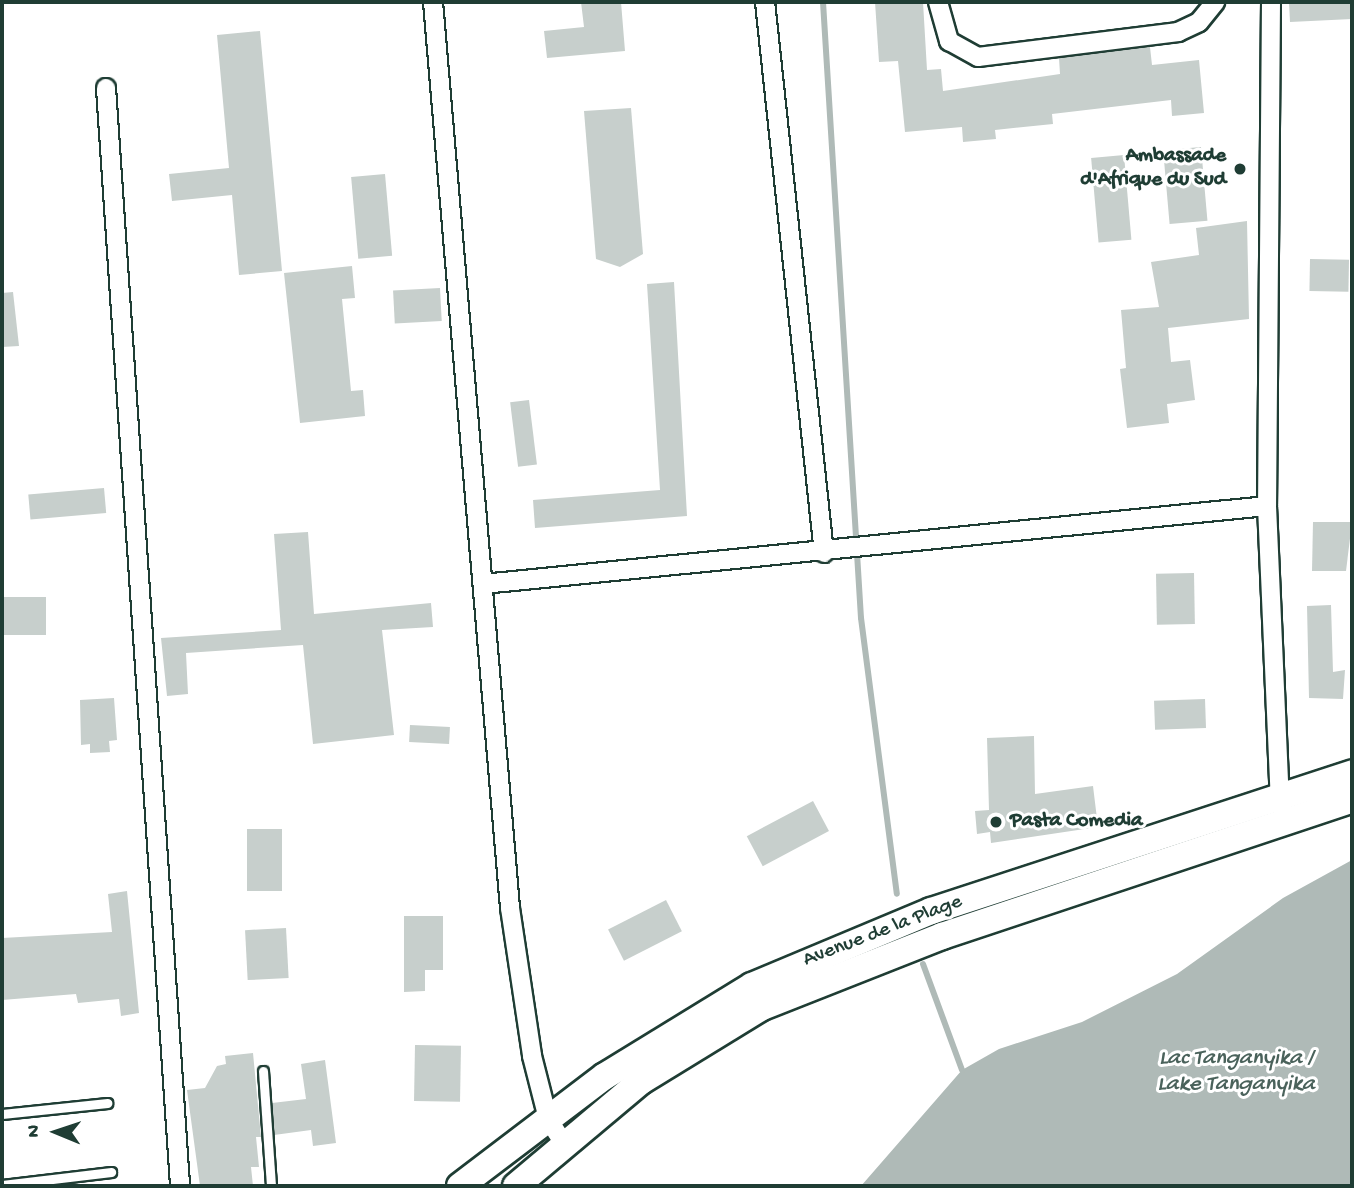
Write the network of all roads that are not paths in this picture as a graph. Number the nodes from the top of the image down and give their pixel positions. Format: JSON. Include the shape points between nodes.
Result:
{"nodes":[{"id":1,"x":433,"y":2,"type":"edge"},
{"id":2,"x":765,"y":2,"type":"edge"},
{"id":3,"x":938,"y":2,"type":"edge"},
{"id":4,"x":1215,"y":2,"type":"edge"},
{"id":5,"x":1271,"y":2,"type":"edge"},
{"id":6,"x":106,"y":88,"type":"dead end"},
{"id":7,"x":1267,"y":506,"type":"junction"},
{"id":8,"x":832,"y":552,"type":"junction"},
{"id":9,"x":483,"y":584,"type":"junction"},
{"id":10,"x":1352,"y":773,"type":"edge"},
{"id":11,"x":1281,"y":795,"type":"junction"},
{"id":12,"x":1352,"y":800,"type":"edge"},
{"id":13,"x":1280,"y":824,"type":"junction"},
{"id":14,"x":262,"y":1071,"type":"dead end"},
{"id":15,"x":107,"y":1103,"type":"dead end"},
{"id":16,"x":2,"y":1114,"type":"edge"},
{"id":17,"x":548,"y":1119,"type":"junction"},
{"id":18,"x":564,"y":1144,"type":"junction"},
{"id":19,"x":111,"y":1172,"type":"dead end"},
{"id":20,"x":2,"y":1185,"type":"edge"},
{"id":21,"x":180,"y":1186,"type":"edge"},
{"id":22,"x":271,"y":1186,"type":"edge"},
{"id":23,"x":460,"y":1186,"type":"edge"},
{"id":24,"x":516,"y":1186,"type":"edge"}],
"edges":[{"from":1,"to":9,"type":"street"},
{"from":2,"to":8,"type":"street"},
{"from":3,"to":4,"type":"street","via":[[949,41],[978,57],[1178,32],[1199,22]]},
{"from":5,"to":7,"type":"street"},
{"from":6,"to":21,"type":"street"},
{"from":7,"to":8,"type":"street"},
{"from":7,"to":11,"type":"street"},
{"from":8,"to":9,"type":"street"},
{"from":9,"to":17,"type":"street","via":[[510,908],[533,1056]]},
{"from":10,"to":11,"type":"main road","name":"Avenue de la Plage"},
{"from":11,"to":13,"type":"street"},
{"from":11,"to":17,"type":"main road","name":"Avenue de la Plage","via":[[931,911],[775,975],[663,1037]]},
{"from":12,"to":13,"type":"main road","name":"Avenue de la Plage"},
{"from":13,"to":18,"type":"main road","name":"Avenue de la Plage","via":[[943,936],[761,1008],[641,1081]]},
{"from":14,"to":22,"type":"lane"},
{"from":15,"to":16,"type":"lane"},
{"from":17,"to":18,"type":"street"},
{"from":17,"to":23,"type":"main road","name":"Avenue de la Plage"},
{"from":18,"to":24,"type":"main road","name":"Avenue de la Plage"},
{"from":19,"to":20,"type":"lane"}]}
